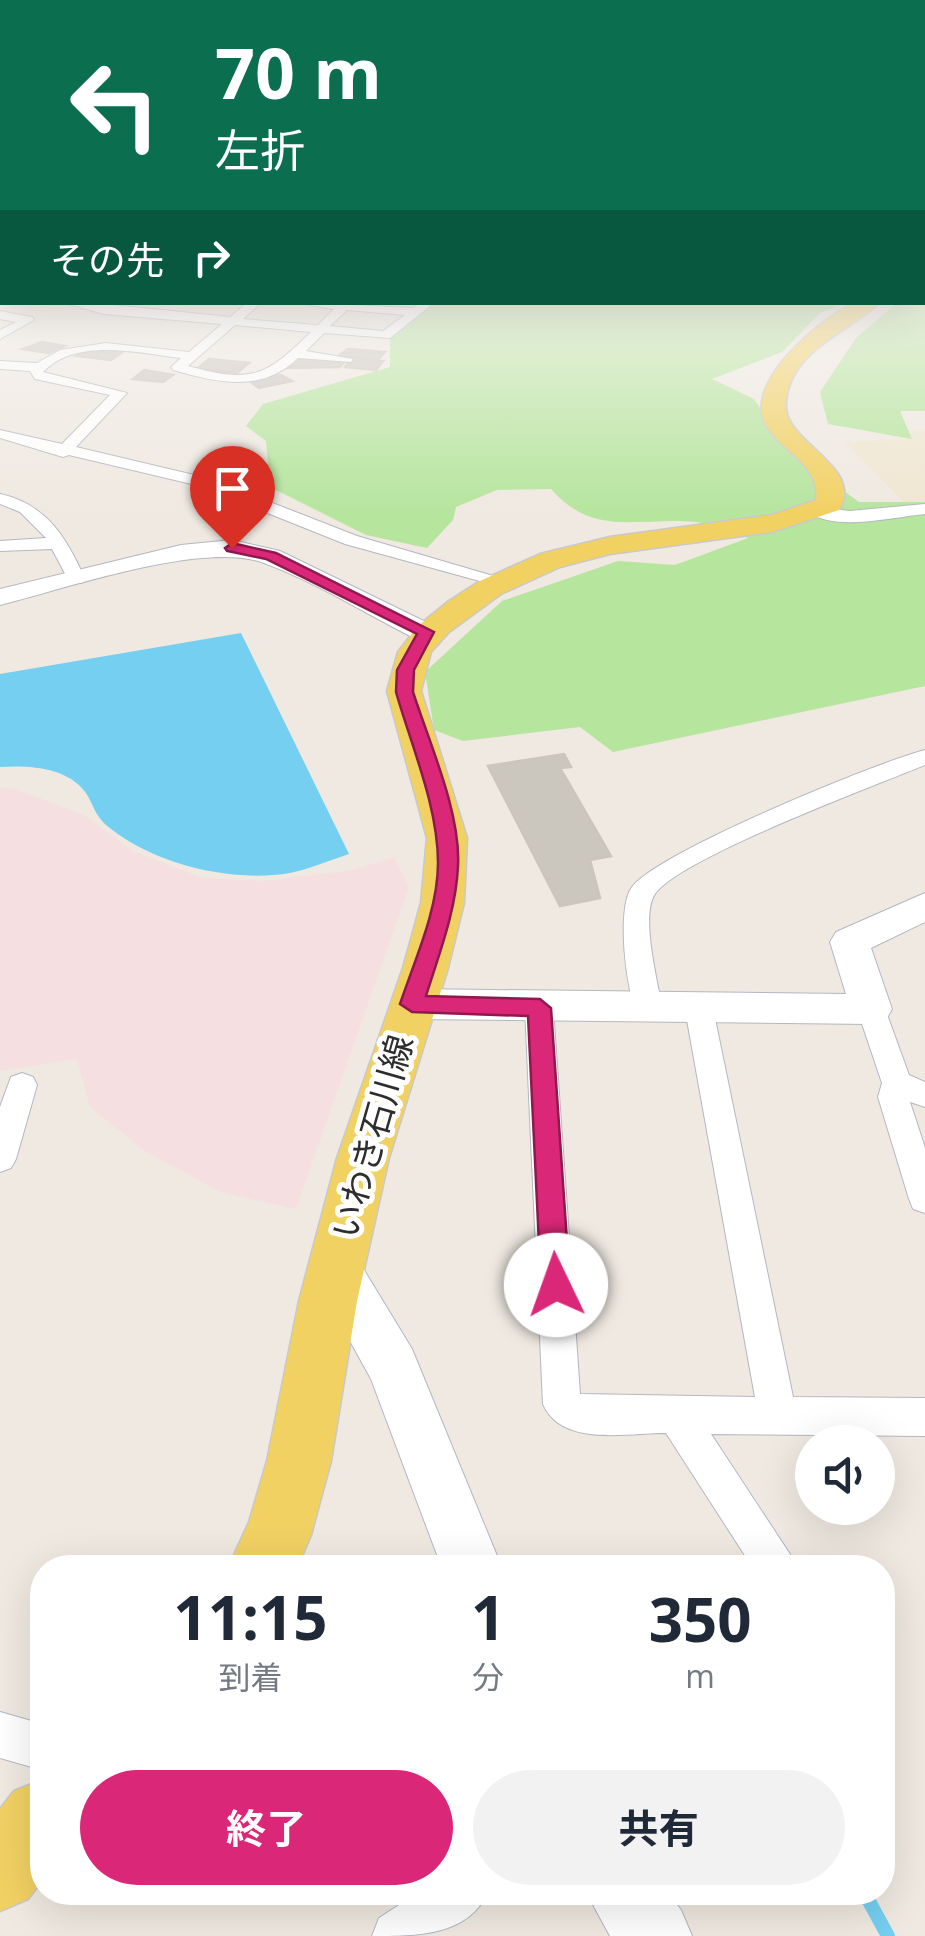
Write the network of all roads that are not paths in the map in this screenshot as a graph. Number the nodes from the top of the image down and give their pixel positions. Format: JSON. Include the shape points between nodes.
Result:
{"nodes":[{"id":1,"x":217,"y":332,"type":"edge"},
{"id":2,"x":304,"y":332,"type":"edge"},
{"id":3,"x":390,"y":332,"type":"edge"},
{"id":4,"x":821,"y":332,"type":"edge"},
{"id":5,"x":259,"y":334,"type":"dead end"},
{"id":6,"x":314,"y":334,"type":"junction"},
{"id":7,"x":118,"y":336,"type":"dead end"},
{"id":8,"x":103,"y":346,"type":"junction"},
{"id":9,"x":187,"y":355,"type":"junction"},
{"id":10,"x":60,"y":357,"type":"junction"},
{"id":11,"x":288,"y":359,"type":"junction"},
{"id":12,"x":346,"y":359,"type":"dead end"},
{"id":13,"x":252,"y":361,"type":"dead end"},
{"id":14,"x":113,"y":363,"type":"dead end"},
{"id":15,"x":0,"y":364,"type":"edge"},
{"id":16,"x":39,"y":368,"type":"junction"},
{"id":17,"x":166,"y":369,"type":"dead end"},
{"id":18,"x":175,"y":385,"type":"dead end"},
{"id":19,"x":0,"y":434,"type":"edge"},
{"id":20,"x":63,"y":452,"type":"junction"},
{"id":21,"x":0,"y":499,"type":"edge"},
{"id":22,"x":925,"y":510,"type":"edge"},
{"id":23,"x":816,"y":512,"type":"junction"},
{"id":24,"x":60,"y":542,"type":"junction"},
{"id":25,"x":0,"y":546,"type":"edge"},
{"id":26,"x":76,"y":579,"type":"junction"},
{"id":27,"x":498,"y":580,"type":"junction"},
{"id":28,"x":1,"y":600,"type":"edge"},
{"id":29,"x":426,"y":632,"type":"junction"},
{"id":30,"x":925,"y":757,"type":"edge"},
{"id":31,"x":925,"y":906,"type":"edge"},
{"id":32,"x":412,"y":1004,"type":"junction"},
{"id":33,"x":540,"y":1008,"type":"junction"},
{"id":34,"x":648,"y":1008,"type":"junction"},
{"id":35,"x":699,"y":1009,"type":"junction"},
{"id":36,"x":870,"y":1009,"type":"junction"},
{"id":37,"x":22,"y":1085,"type":"dead end"},
{"id":38,"x":911,"y":1089,"type":"edge"},
{"id":39,"x":0,"y":1159,"type":"edge"},
{"id":40,"x":925,"y":1199,"type":"edge"},
{"id":41,"x":335,"y":1268,"type":"junction"},
{"id":42,"x":676,"y":1415,"type":"junction"},
{"id":43,"x":778,"y":1416,"type":"junction"},
{"id":44,"x":925,"y":1417,"type":"edge"},
{"id":45,"x":267,"y":1555,"type":"edge"},
{"id":46,"x":467,"y":1555,"type":"edge"},
{"id":47,"x":769,"y":1555,"type":"edge"},
{"id":48,"x":0,"y":1735,"type":"edge"},
{"id":49,"x":30,"y":1744,"type":"edge"},
{"id":50,"x":30,"y":1834,"type":"edge"},
{"id":51,"x":0,"y":1870,"type":"edge"},
{"id":52,"x":444,"y":1905,"type":"edge"},
{"id":53,"x":632,"y":1905,"type":"edge"},
{"id":54,"x":397,"y":1936,"type":"edge"},
{"id":55,"x":655,"y":1936,"type":"edge"}],
"edges":[{"from":1,"to":9,"type":"street"},
{"from":2,"to":6,"type":"street"},
{"from":3,"to":6,"type":"street"},
{"from":4,"to":23,"type":"main road","via":[[776,396],[776,422],[826,477],[832,496]]},
{"from":5,"to":6,"type":"street"},
{"from":6,"to":11,"type":"street"},
{"from":7,"to":8,"type":"street"},
{"from":8,"to":9,"type":"street"},
{"from":8,"to":10,"type":"street"},
{"from":9,"to":11,"type":"street","via":[[178,367],[243,378],[269,375]]},
{"from":10,"to":14,"type":"street"},
{"from":10,"to":16,"type":"street"},
{"from":11,"to":12,"type":"street"},
{"from":11,"to":13,"type":"street"},
{"from":15,"to":16,"type":"street"},
{"from":16,"to":20,"type":"street","via":[[40,376],[120,393]]},
{"from":17,"to":18,"type":"street","via":[[186,376]]},
{"from":19,"to":20,"type":"street"},
{"from":20,"to":27,"type":"street","via":[[205,482],[351,540]]},
{"from":21,"to":24,"type":"street","via":[[25,507]]},
{"from":22,"to":23,"type":"street"},
{"from":23,"to":27,"type":"main road","name":"いわき石川線","via":[[576,552]]},
{"from":24,"to":25,"type":"street"},
{"from":24,"to":26,"type":"street"},
{"from":26,"to":28,"type":"street"},
{"from":26,"to":29,"type":"street","via":[[181,553],[252,550]]},
{"from":27,"to":29,"type":"main road","name":"いわき石川線"},
{"from":29,"to":32,"type":"main road","name":"いわき石川線","via":[[406,670],[404,692],[442,816],[448,864],[441,912]]},
{"from":30,"to":34,"type":"street","via":[[662,871],[642,889],[637,909]]},
{"from":31,"to":36,"type":"street","via":[[850,942]]},
{"from":32,"to":33,"type":"street"},
{"from":32,"to":41,"type":"main road","name":"いわき石川線"},
{"from":33,"to":34,"type":"street"},
{"from":33,"to":42,"type":"street","via":[[562,1404],[576,1414]]},
{"from":34,"to":35,"type":"street"},
{"from":35,"to":36,"type":"street"},
{"from":35,"to":43,"type":"street"},
{"from":36,"to":38,"type":"street"},
{"from":37,"to":39,"type":"street"},
{"from":38,"to":40,"type":"street","via":[[893,1097]]},
{"from":41,"to":45,"type":"main road","name":"いわき石川線","via":[[290,1499]]},
{"from":41,"to":46,"type":"street","via":[[392,1368]]},
{"from":42,"to":43,"type":"street"},
{"from":42,"to":47,"type":"street"},
{"from":43,"to":44,"type":"street"},
{"from":48,"to":49,"type":"street"},
{"from":50,"to":51,"type":"main road"},
{"from":52,"to":54,"type":"street"},
{"from":53,"to":55,"type":"street"}]}
